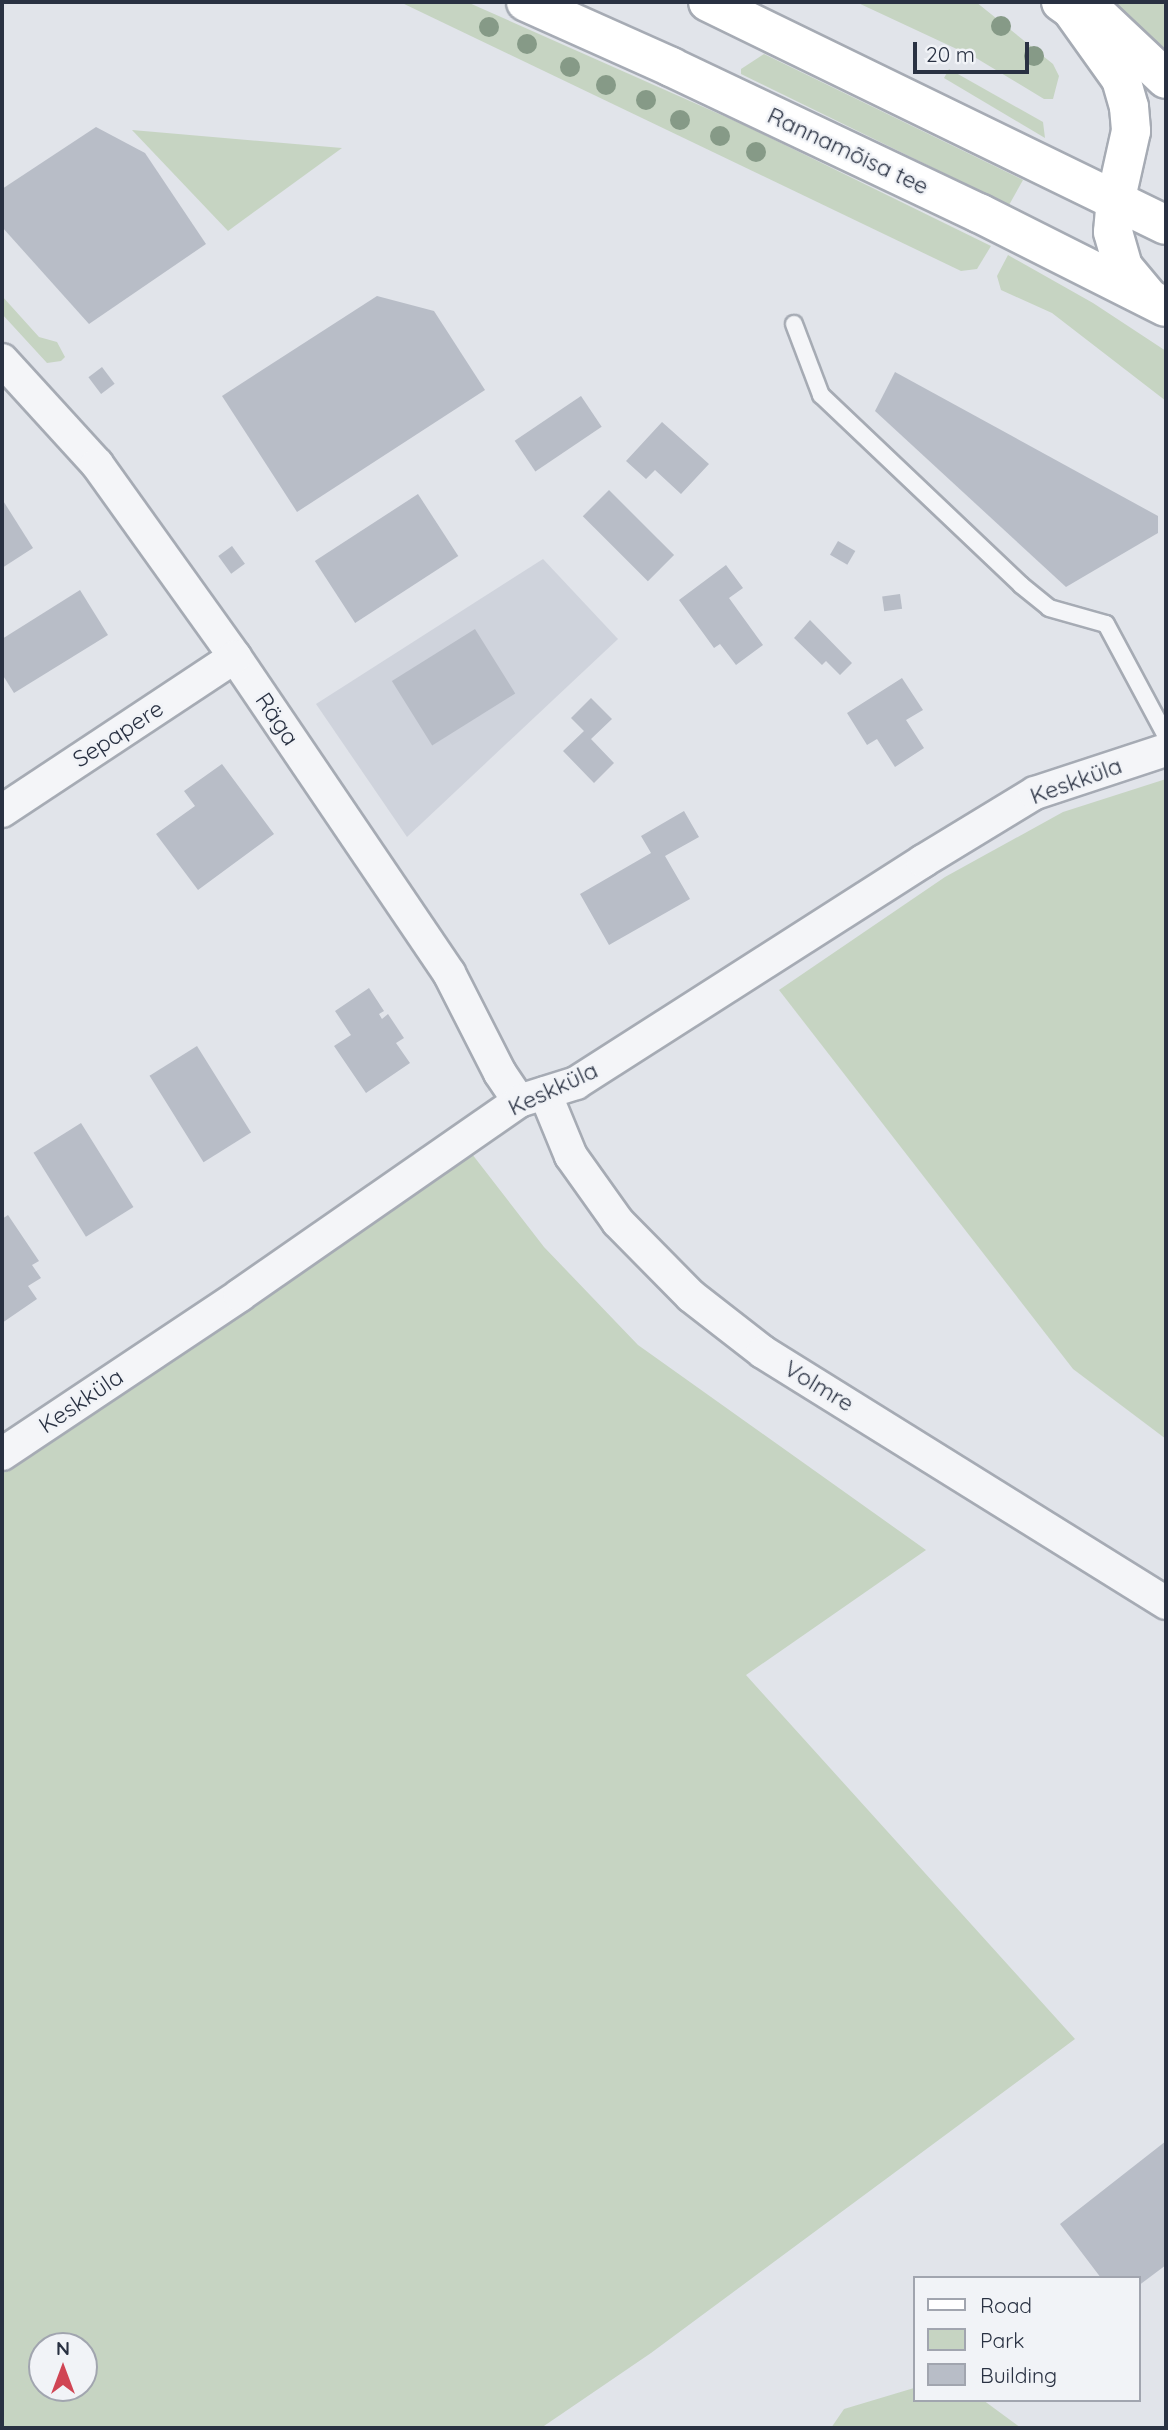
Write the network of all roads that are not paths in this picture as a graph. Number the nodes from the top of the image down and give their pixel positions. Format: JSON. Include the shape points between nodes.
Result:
{"nodes":[{"id":1,"x":526,"y":2,"type":"edge"},
{"id":2,"x":709,"y":2,"type":"edge"},
{"id":3,"x":1066,"y":5,"type":"edge"},
{"id":4,"x":1166,"y":79,"type":"edge"},
{"id":5,"x":1116,"y":198,"type":"junction"},
{"id":6,"x":1166,"y":225,"type":"edge"},
{"id":7,"x":1157,"y":302,"type":"edge"},
{"id":8,"x":794,"y":324,"type":"dead end"},
{"id":9,"x":2,"y":360,"type":"edge"},
{"id":10,"x":235,"y":657,"type":"junction"},
{"id":11,"x":1166,"y":736,"type":"edge"},
{"id":12,"x":1166,"y":750,"type":"edge"},
{"id":13,"x":2,"y":810,"type":"edge"},
{"id":14,"x":532,"y":1097,"type":"junction"},
{"id":15,"x":2,"y":1454,"type":"edge"},
{"id":16,"x":1166,"y":1603,"type":"edge"}],
"edges":[{"from":1,"to":7,"type":"main road","name":"Rannamõisa tee","via":[[733,96]]},
{"from":2,"to":5,"type":"main road"},
{"from":3,"to":4,"type":"main road","via":[[1098,15]]},
{"from":3,"to":5,"type":"main road","via":[[1121,79],[1129,107],[1131,131]]},
{"from":5,"to":6,"type":"main road"},
{"from":5,"to":7,"type":"main road","via":[[1113,232],[1124,267]]},
{"from":8,"to":11,"type":"lane","via":[[821,395],[1030,593],[1049,608],[1106,624]]},
{"from":9,"to":10,"type":"street","name":"Räga","via":[[97,464]]},
{"from":10,"to":13,"type":"street","name":"Sepapere"},
{"from":10,"to":14,"type":"street","name":"Räga","via":[[449,973],[500,1073]]},
{"from":12,"to":14,"type":"street","name":"Keskküla","via":[[1035,793],[576,1083]]},
{"from":14,"to":15,"type":"street","name":"Keskküla"},
{"from":14,"to":16,"type":"street","name":"Volmre","via":[[618,1222],[691,1296],[763,1352]]}]}
